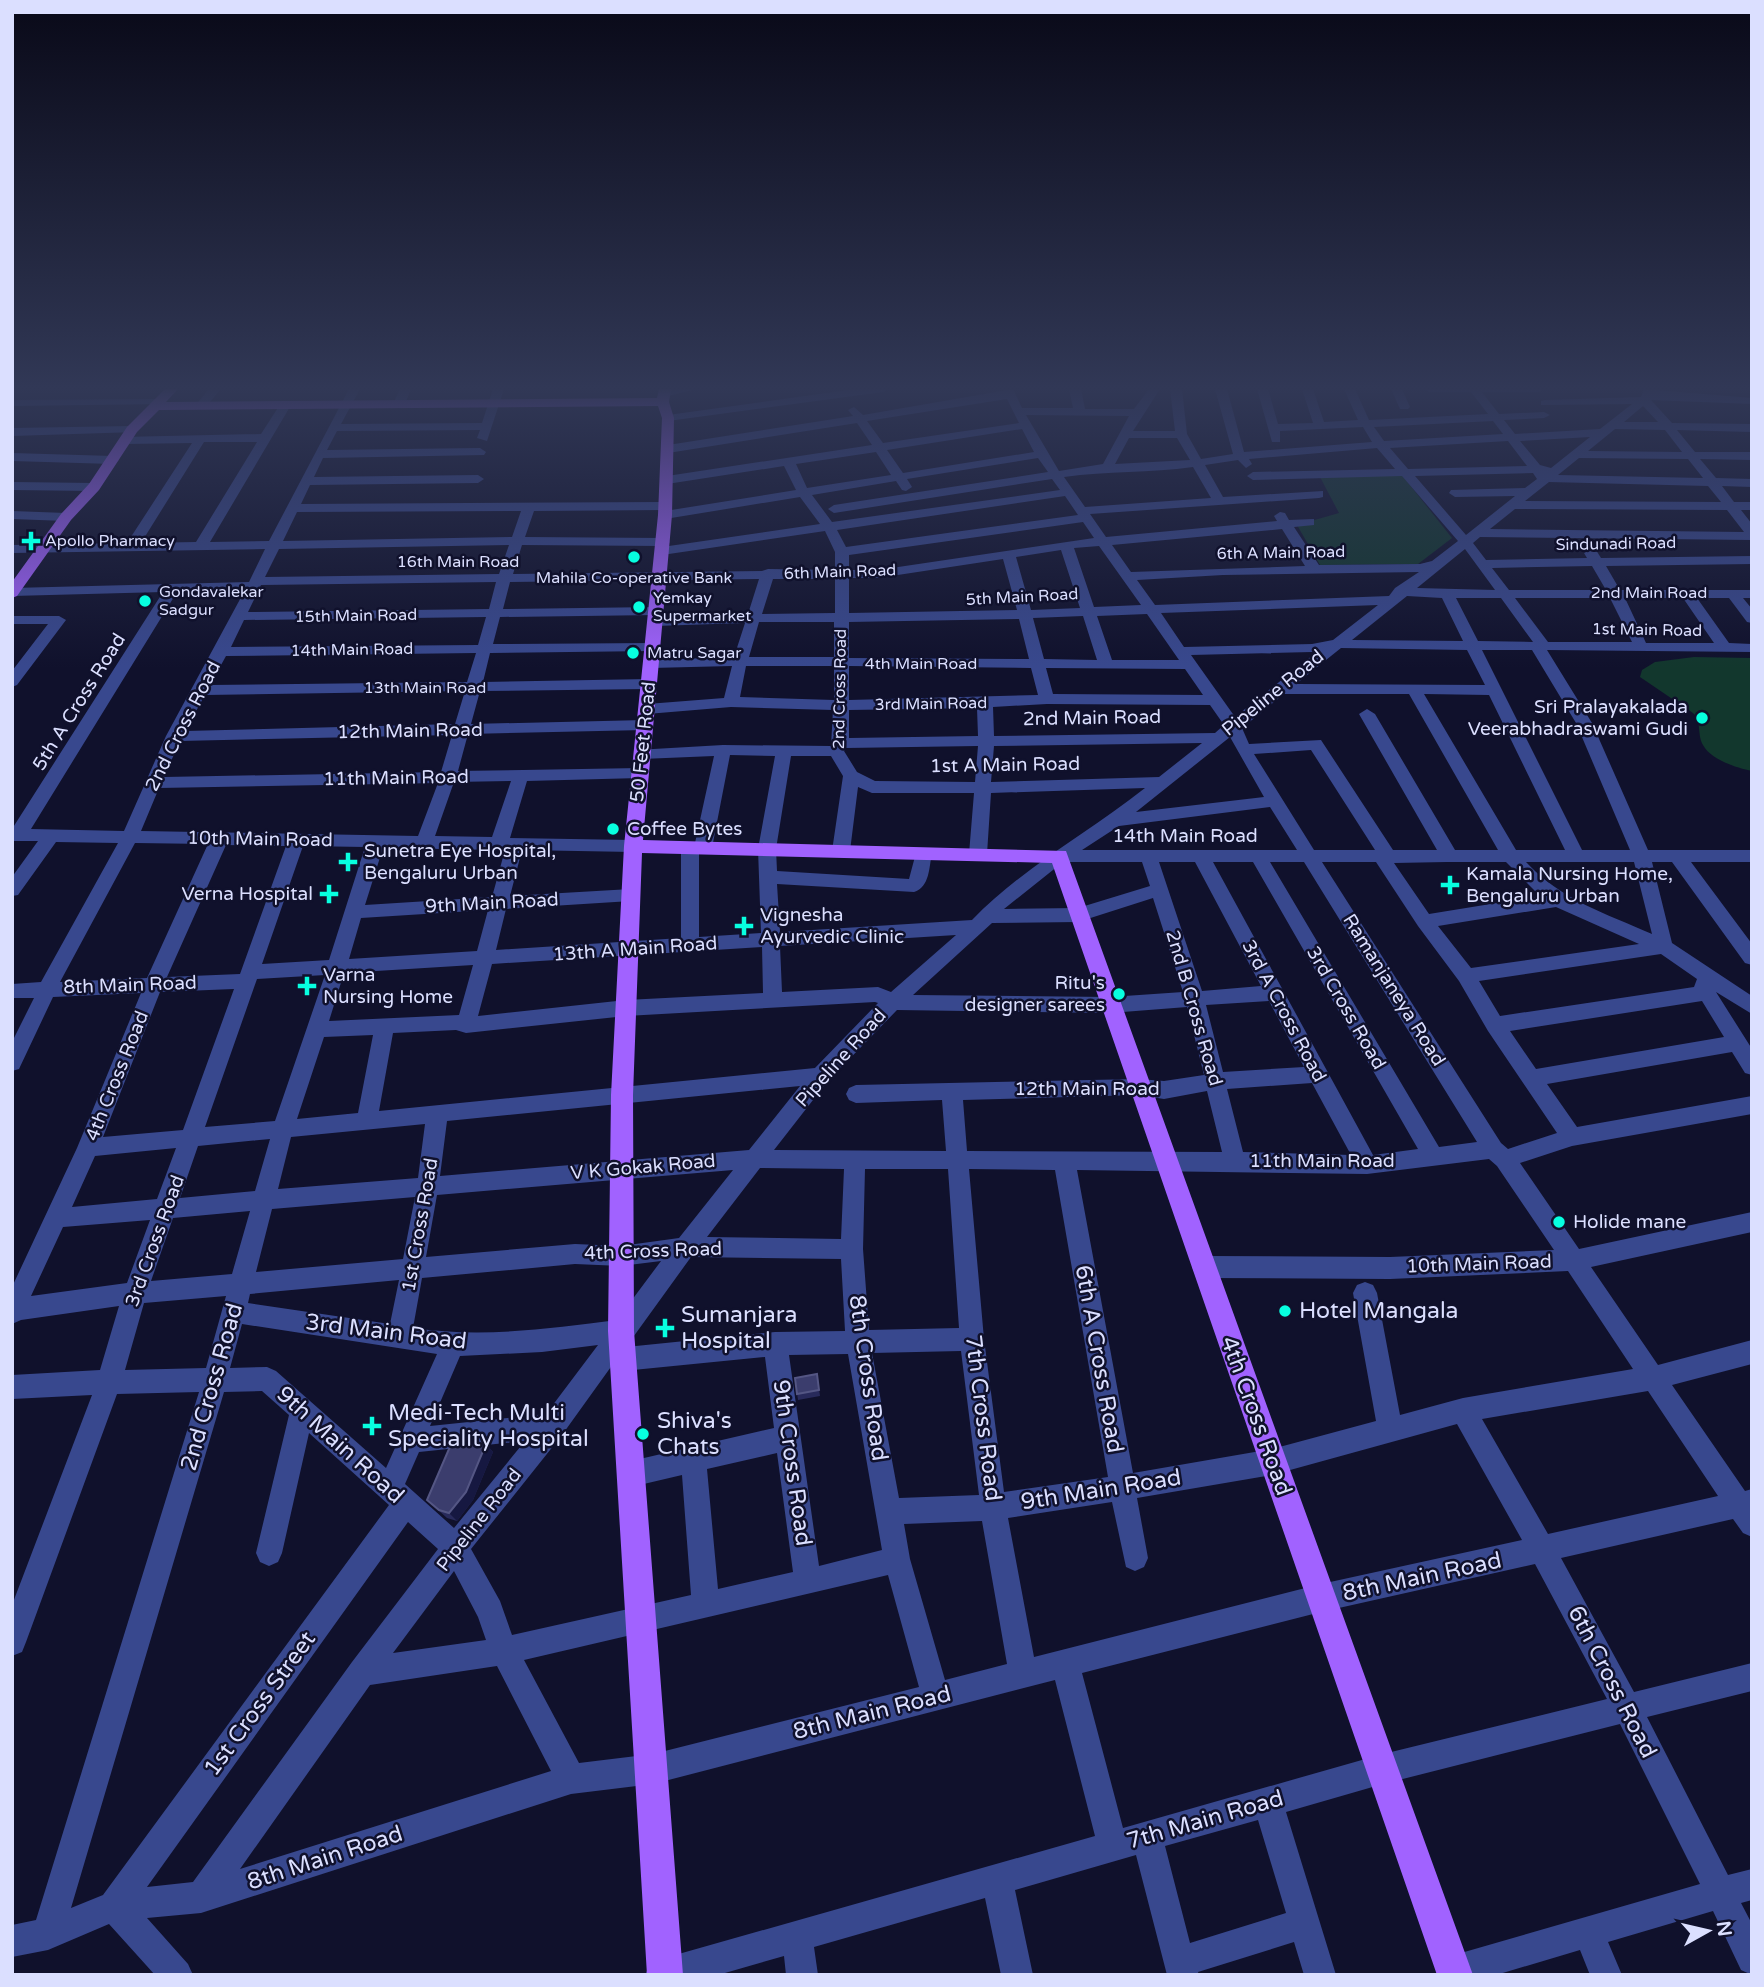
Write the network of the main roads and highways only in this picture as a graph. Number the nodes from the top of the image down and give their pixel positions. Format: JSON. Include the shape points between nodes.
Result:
{"nodes":[{"id":1,"x":98,"y":482,"type":"edge"},
{"id":2,"x":667,"y":482,"type":"edge"},
{"id":3,"x":12,"y":593,"type":"edge"},
{"id":4,"x":633,"y":846,"type":"junction"},
{"id":5,"x":1455,"y":1973,"type":"edge"},
{"id":6,"x":664,"y":1974,"type":"edge"}],
"edges":[{"from":1,"to":3,"type":"main road","via":[[66,517]]},
{"from":2,"to":4,"type":"main road","name":"50 Feet Road"},
{"from":4,"to":5,"type":"main road","name":"4th Cross Road","via":[[1059,856]]},
{"from":4,"to":6,"type":"main road","name":"50 Feet Road","via":[[622,1096],[622,1345]]}]}
